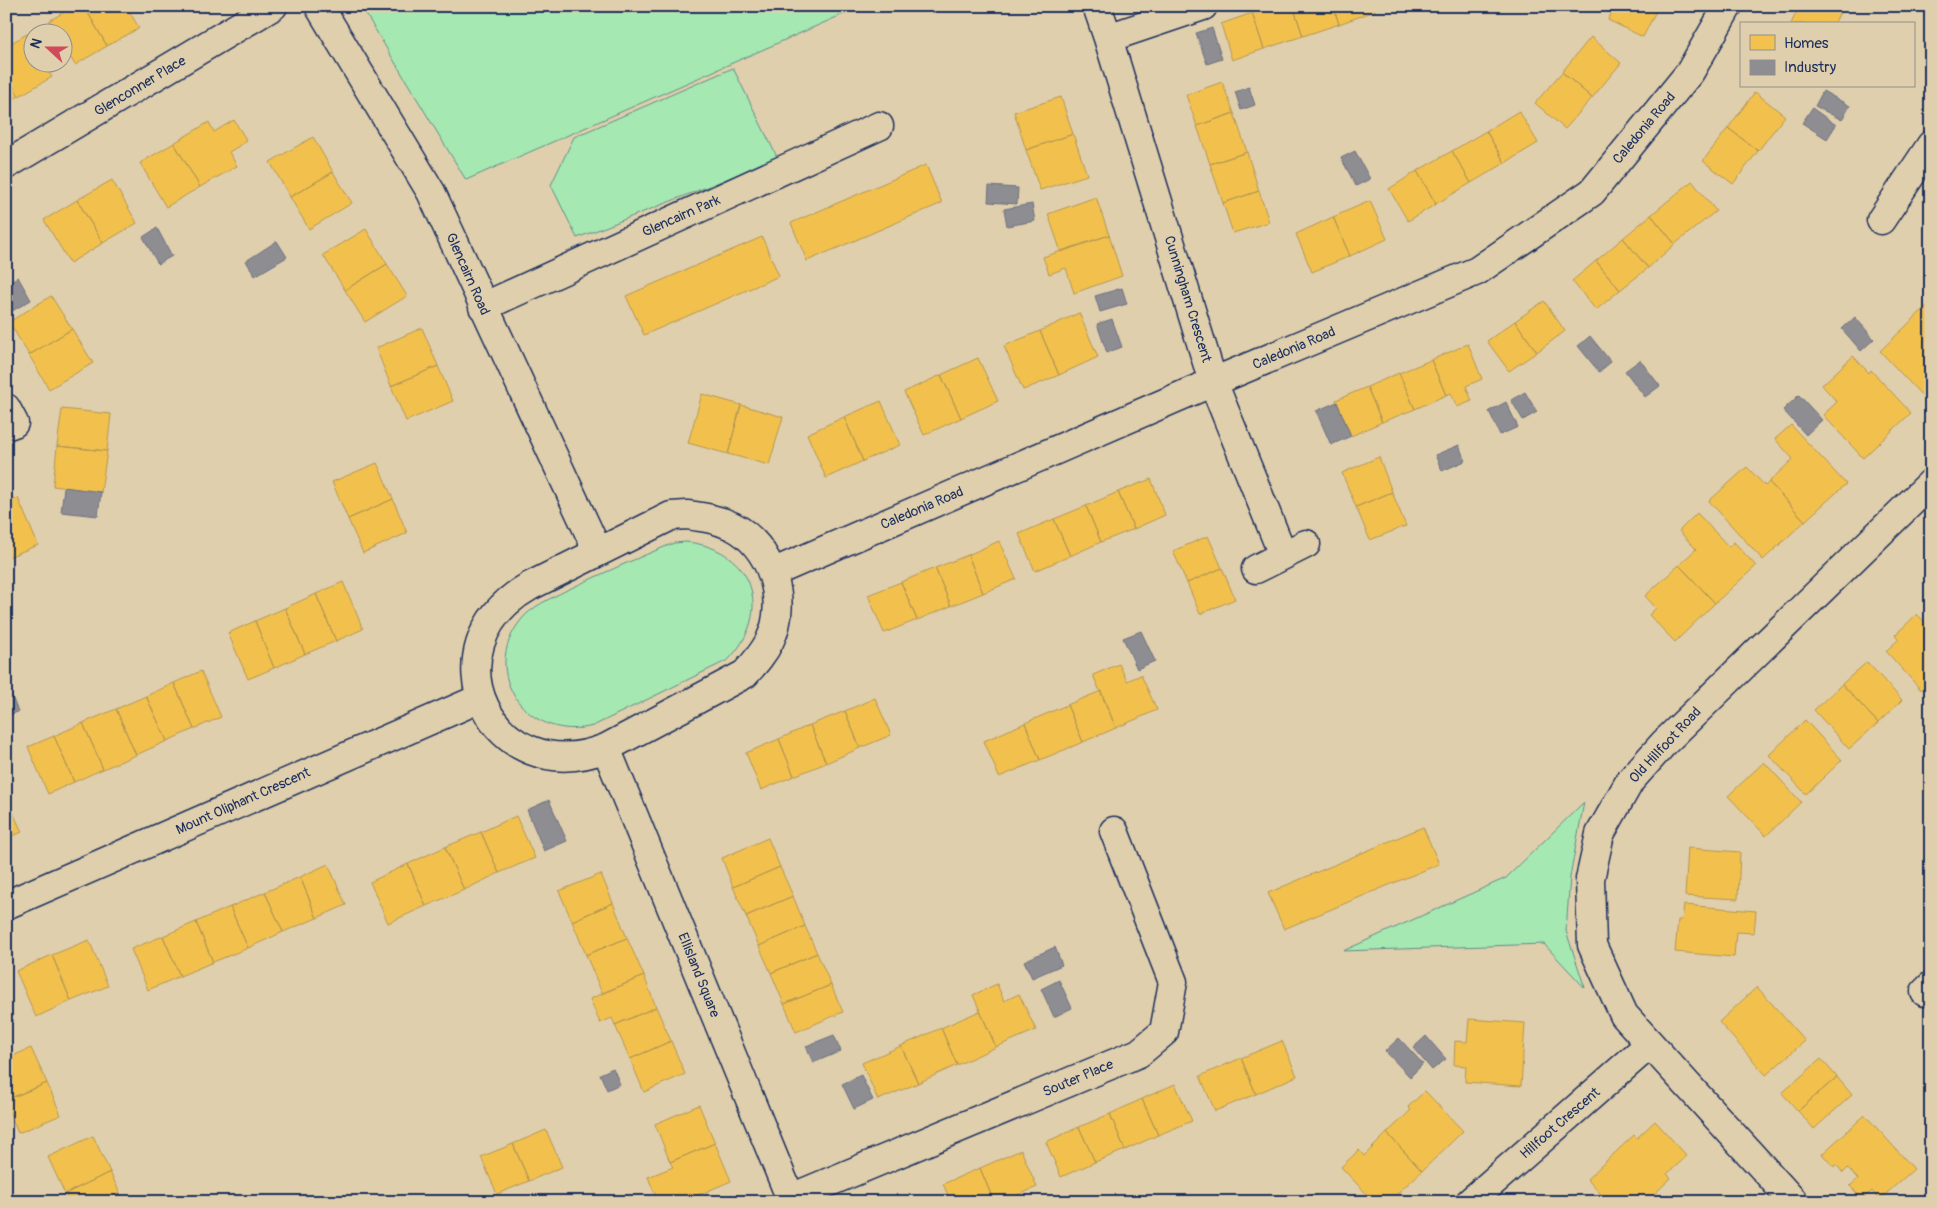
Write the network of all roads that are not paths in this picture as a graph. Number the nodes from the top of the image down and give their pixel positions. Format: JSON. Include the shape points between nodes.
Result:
{"nodes":[{"id":1,"x":273,"y":6,"type":"edge"},
{"id":2,"x":319,"y":6,"type":"edge"},
{"id":3,"x":1097,"y":6,"type":"edge"},
{"id":4,"x":1203,"y":6,"type":"edge"},
{"id":5,"x":1728,"y":6,"type":"edge"},
{"id":6,"x":1108,"y":38,"type":"junction"},
{"id":7,"x":879,"y":126,"type":"dead end"},
{"id":8,"x":1931,"y":145,"type":"edge"},
{"id":9,"x":6,"y":165,"type":"edge"},
{"id":10,"x":1881,"y":220,"type":"dead end"},
{"id":11,"x":483,"y":307,"type":"junction"},
{"id":12,"x":1214,"y":382,"type":"junction"},
{"id":13,"x":6,"y":408,"type":"edge"},
{"id":14,"x":6,"y":426,"type":"edge"},
{"id":15,"x":1931,"y":483,"type":"edge"},
{"id":16,"x":598,"y":552,"type":"junction"},
{"id":17,"x":1256,"y":569,"type":"dead end"},
{"id":18,"x":772,"y":573,"type":"junction"},
{"id":19,"x":480,"y":698,"type":"junction"},
{"id":20,"x":606,"y":748,"type":"junction"},
{"id":21,"x":1114,"y":831,"type":"dead end"},
{"id":22,"x":6,"y":904,"type":"edge"},
{"id":23,"x":1650,"y":1044,"type":"junction"},
{"id":24,"x":792,"y":1200,"type":"edge"},
{"id":25,"x":1470,"y":1202,"type":"edge"},
{"id":26,"x":1794,"y":1202,"type":"edge"}],
"edges":[{"from":1,"to":9,"type":"street","name":"Glenconner Place"},
{"from":2,"to":11,"type":"street","name":"Glencairn Road","via":[[431,192]]},
{"from":3,"to":6,"type":"street","name":"Cunningham Crescent"},
{"from":4,"to":6,"type":"street"},
{"from":5,"to":12,"type":"street","name":"Caledonia Road","via":[[1690,72],[1592,192],[1477,271]]},
{"from":6,"to":12,"type":"street","name":"Cunningham Crescent"},
{"from":7,"to":11,"type":"street","name":"Glencairn Park"},
{"from":8,"to":10,"type":"street"},
{"from":11,"to":16,"type":"street","name":"Glencairn Road"},
{"from":12,"to":17,"type":"street","name":"Cunningham Crescent","via":[[1294,550]]},
{"from":12,"to":18,"type":"street","name":"Caledonia Road"},
{"from":13,"to":14,"type":"street","via":[[14,423]]},
{"from":15,"to":23,"type":"street","name":"Old Hillfoot Road","via":[[1664,743],[1630,781],[1600,834],[1590,879],[1592,945],[1624,1015]]},
{"from":16,"to":18,"type":"street","via":[[671,516],[709,517],[749,538]]},
{"from":16,"to":19,"type":"street","via":[[515,594],[497,610],[477,651]]},
{"from":18,"to":20,"type":"street","via":[[777,597],[775,624],[760,658],[744,674]]},
{"from":19,"to":20,"type":"street","via":[[496,725],[526,749],[562,758]]},
{"from":19,"to":22,"type":"street","name":"Mount Oliphant Crescent"},
{"from":20,"to":24,"type":"street","name":"Ellisland Square"},
{"from":21,"to":24,"type":"street","name":"Souter Place","via":[[1173,982],[1164,1032],[1139,1053]]},
{"from":23,"to":25,"type":"street","name":"Hillfoot Crescent"},
{"from":23,"to":26,"type":"street","name":"Old Hillfoot Road"}]}
